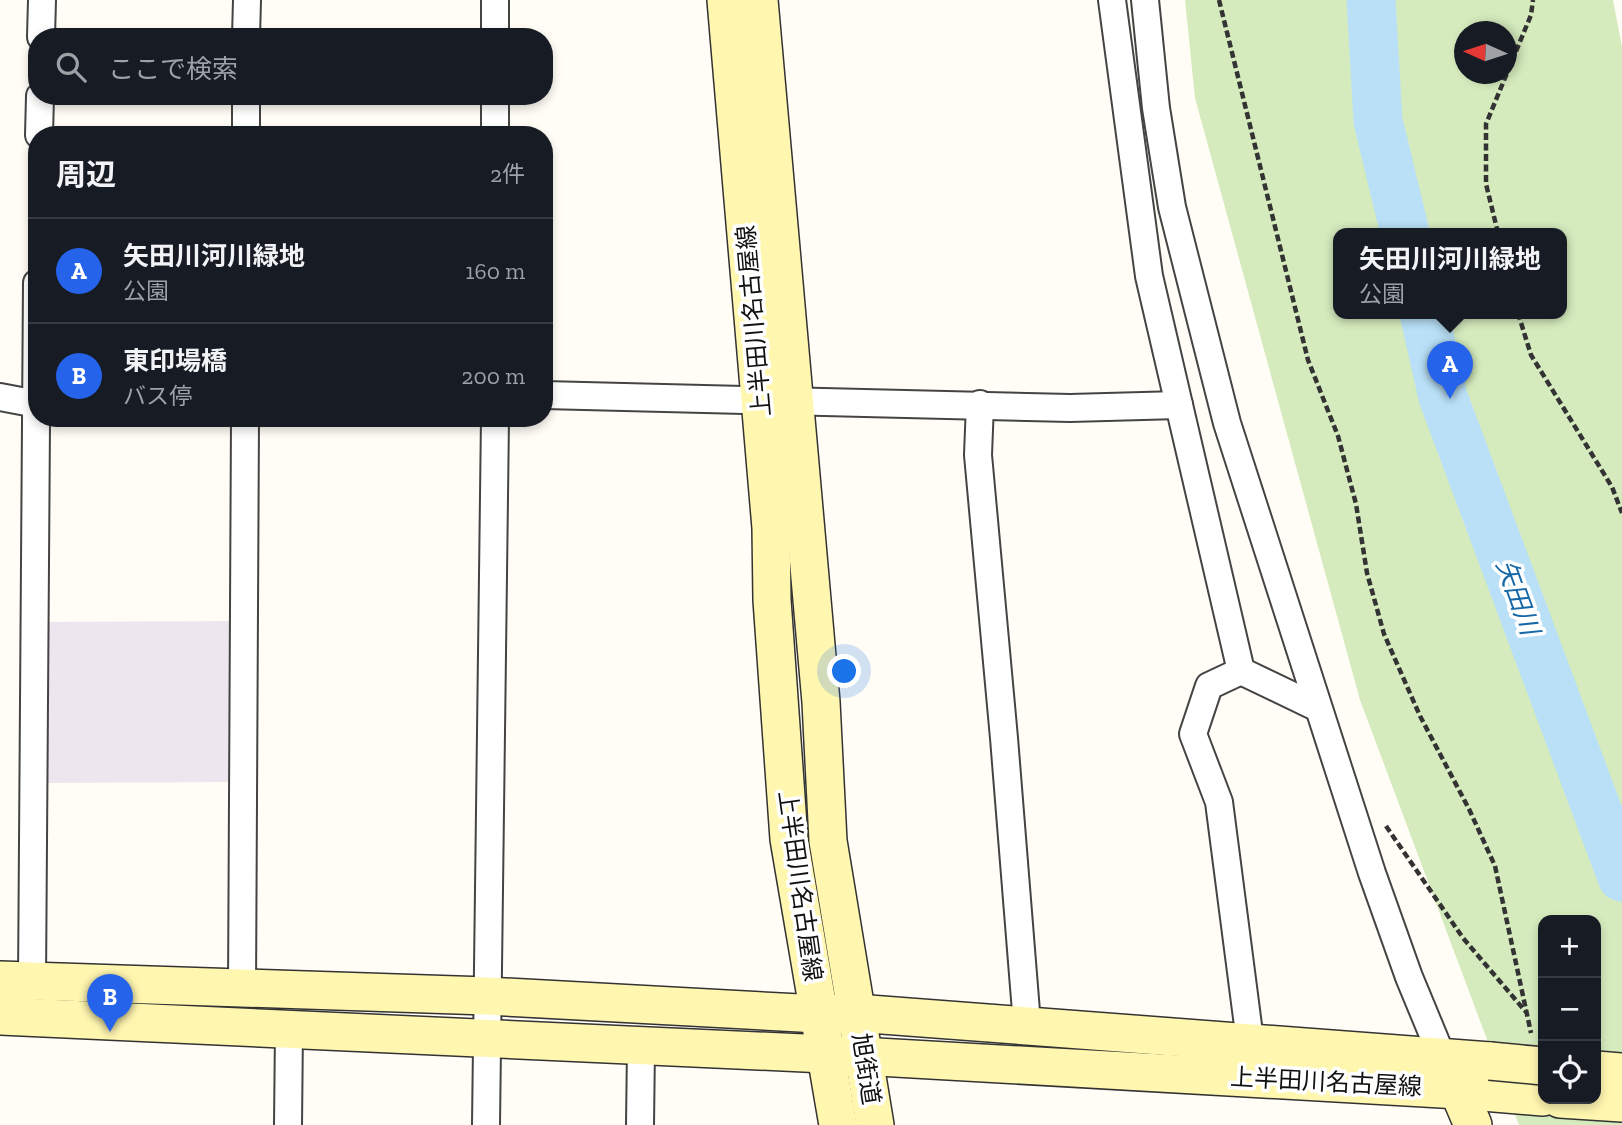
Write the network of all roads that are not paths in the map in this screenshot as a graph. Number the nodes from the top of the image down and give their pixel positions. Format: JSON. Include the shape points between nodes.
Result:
{"nodes":[{"id":1,"x":42,"y":0,"type":"edge"},
{"id":2,"x":247,"y":0,"type":"edge"},
{"id":3,"x":495,"y":0,"type":"edge"},
{"id":4,"x":726,"y":0,"type":"edge"},
{"id":5,"x":759,"y":0,"type":"edge"},
{"id":6,"x":1112,"y":0,"type":"edge"},
{"id":7,"x":1145,"y":0,"type":"edge"},
{"id":8,"x":41,"y":28,"type":"edge"},
{"id":9,"x":246,"y":28,"type":"edge"},
{"id":10,"x":495,"y":28,"type":"edge"},
{"id":11,"x":40,"y":105,"type":"edge"},
{"id":12,"x":246,"y":105,"type":"edge"},
{"id":13,"x":495,"y":105,"type":"edge"},
{"id":14,"x":39,"y":126,"type":"edge"},
{"id":15,"x":246,"y":126,"type":"edge"},
{"id":16,"x":495,"y":126,"type":"edge"},
{"id":17,"x":553,"y":395,"type":"edge"},
{"id":18,"x":0,"y":397,"type":"edge"},
{"id":19,"x":28,"y":402,"type":"edge"},
{"id":20,"x":777,"y":402,"type":"junction"},
{"id":21,"x":980,"y":404,"type":"junction"},
{"id":22,"x":1179,"y":405,"type":"junction"},
{"id":23,"x":35,"y":427,"type":"edge"},
{"id":24,"x":245,"y":427,"type":"edge"},
{"id":25,"x":495,"y":427,"type":"edge"},
{"id":26,"x":1241,"y":671,"type":"junction"},
{"id":27,"x":1318,"y":708,"type":"junction"},
{"id":28,"x":16,"y":981,"type":"edge"},
{"id":29,"x":242,"y":990,"type":"junction"},
{"id":30,"x":486,"y":996,"type":"junction"},
{"id":31,"x":856,"y":1013,"type":"junction"},
{"id":32,"x":819,"y":1014,"type":"junction"},
{"id":33,"x":0,"y":1016,"type":"edge"},
{"id":34,"x":1027,"y":1024,"type":"junction"},
{"id":35,"x":289,"y":1029,"type":"junction"},
{"id":36,"x":485,"y":1039,"type":"junction"},
{"id":37,"x":1250,"y":1041,"type":"junction"},
{"id":38,"x":641,"y":1047,"type":"junction"},
{"id":39,"x":1537,"y":1051,"type":"edge"},
{"id":40,"x":825,"y":1054,"type":"junction"},
{"id":41,"x":863,"y":1057,"type":"junction"},
{"id":42,"x":1601,"y":1070,"type":"edge"},
{"id":43,"x":1622,"y":1072,"type":"edge"},
{"id":44,"x":1451,"y":1074,"type":"junction"},
{"id":45,"x":1494,"y":1078,"type":"junction"},
{"id":46,"x":1538,"y":1095,"type":"edge"},
{"id":47,"x":1601,"y":1102,"type":"edge"},
{"id":48,"x":1622,"y":1103,"type":"edge"},
{"id":49,"x":288,"y":1125,"type":"edge"},
{"id":50,"x":486,"y":1125,"type":"edge"},
{"id":51,"x":640,"y":1125,"type":"edge"},
{"id":52,"x":838,"y":1125,"type":"edge"},
{"id":53,"x":875,"y":1125,"type":"edge"},
{"id":54,"x":1473,"y":1125,"type":"edge"}],
"edges":[{"from":1,"to":8,"type":"street"},
{"from":2,"to":9,"type":"street"},
{"from":3,"to":10,"type":"street"},
{"from":4,"to":20,"type":"main road","name":"上半田川名古屋線"},
{"from":5,"to":20,"type":"main road","name":"上半田川名古屋線"},
{"from":6,"to":22,"type":"street","via":[[1149,276]]},
{"from":7,"to":27,"type":"street","via":[[1172,207],[1227,423]]},
{"from":11,"to":14,"type":"street"},
{"from":12,"to":15,"type":"street"},
{"from":13,"to":16,"type":"street"},
{"from":17,"to":20,"type":"street"},
{"from":18,"to":19,"type":"street"},
{"from":20,"to":21,"type":"street"},
{"from":20,"to":31,"type":"main road","name":"上半田川名古屋線","via":[[802,479],[828,841]]},
{"from":20,"to":32,"type":"main road","name":"上半田川名古屋線","via":[[789,839]]},
{"from":21,"to":22,"type":"street","via":[[1070,408]]},
{"from":21,"to":34,"type":"street","via":[[978,455]]},
{"from":22,"to":26,"type":"street"},
{"from":23,"to":28,"type":"street"},
{"from":24,"to":29,"type":"street"},
{"from":25,"to":30,"type":"street"},
{"from":26,"to":27,"type":"street"},
{"from":26,"to":37,"type":"street","via":[[1209,686],[1193,734],[1219,802]]},
{"from":27,"to":44,"type":"street","via":[[1371,873]]},
{"from":28,"to":29,"type":"main road"},
{"from":29,"to":30,"type":"main road"},
{"from":30,"to":32,"type":"main road"},
{"from":30,"to":36,"type":"street"},
{"from":31,"to":32,"type":"main road"},
{"from":31,"to":34,"type":"main road","name":"上半田川名古屋線"},
{"from":31,"to":41,"type":"main road","name":"旭街道"},
{"from":32,"to":40,"type":"main road","name":"上半田川名古屋線"},
{"from":33,"to":35,"type":"main road"},
{"from":34,"to":37,"type":"main road","name":"上半田川名古屋線"},
{"from":35,"to":36,"type":"main road"},
{"from":35,"to":49,"type":"street"},
{"from":36,"to":38,"type":"main road"},
{"from":36,"to":50,"type":"street"},
{"from":37,"to":44,"type":"main road","name":"上半田川名古屋線"},
{"from":38,"to":40,"type":"main road"},
{"from":38,"to":51,"type":"street"},
{"from":39,"to":45,"type":"main road","name":"上半田川名古屋線","bridge":true},
{"from":40,"to":41,"type":"main road","name":"上半田川名古屋線"},
{"from":40,"to":52,"type":"main road","name":"旭街道"},
{"from":41,"to":44,"type":"main road","name":"上半田川名古屋線"},
{"from":41,"to":53,"type":"main road","name":"旭街道"},
{"from":42,"to":43,"type":"main road"},
{"from":44,"to":45,"type":"main road","name":"上半田川名古屋線"},
{"from":44,"to":54,"type":"main road"},
{"from":45,"to":46,"type":"main road","name":"上半田川名古屋線"},
{"from":47,"to":48,"type":"main road"}]}
